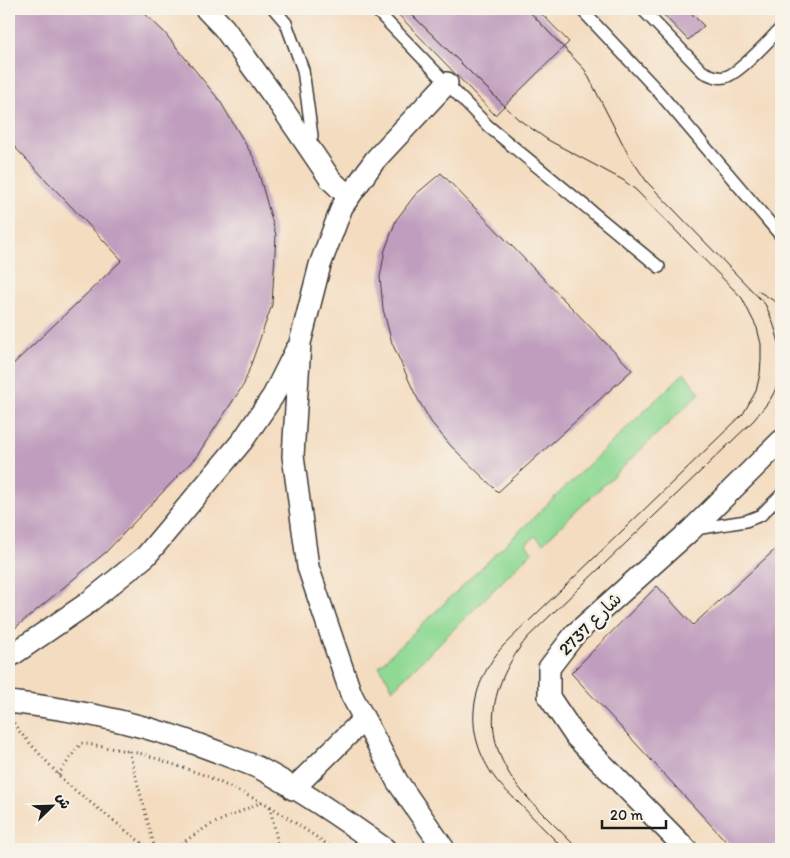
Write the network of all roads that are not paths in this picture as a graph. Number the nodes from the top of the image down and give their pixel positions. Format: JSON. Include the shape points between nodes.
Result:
{"nodes":[{"id":1,"x":206,"y":9,"type":"edge"},
{"id":2,"x":274,"y":9,"type":"edge"},
{"id":3,"x":376,"y":9,"type":"edge"},
{"id":4,"x":581,"y":9,"type":"edge"},
{"id":5,"x":642,"y":9,"type":"edge"},
{"id":6,"x":776,"y":9,"type":"edge"},
{"id":7,"x":781,"y":14,"type":"edge"},
{"id":8,"x":781,"y":28,"type":"edge"},
{"id":9,"x":447,"y":83,"type":"junction"},
{"id":10,"x":312,"y":136,"type":"dead end"},
{"id":11,"x":349,"y":197,"type":"junction"},
{"id":12,"x":781,"y":236,"type":"edge"},
{"id":13,"x":659,"y":267,"type":"dead end"},
{"id":14,"x":300,"y":343,"type":"junction"},
{"id":15,"x":781,"y":441,"type":"edge"},
{"id":16,"x":781,"y":495,"type":"edge"},
{"id":17,"x":690,"y":530,"type":"junction"},
{"id":18,"x":9,"y":657,"type":"edge"},
{"id":19,"x":10,"y":710,"type":"edge"},
{"id":20,"x":364,"y":719,"type":"junction"},
{"id":21,"x":294,"y":789,"type":"junction"},
{"id":22,"x":385,"y":849,"type":"edge"},
{"id":23,"x":444,"y":849,"type":"edge"},
{"id":24,"x":686,"y":849,"type":"edge"}],
"edges":[{"from":1,"to":11,"type":"street","via":[[224,28],[331,180]]},
{"from":2,"to":10,"type":"lane","via":[[286,23],[303,70]]},
{"from":3,"to":9,"type":"lane"},
{"from":4,"to":12,"type":"lane","via":[[658,90]]},
{"from":5,"to":8,"type":"lane","via":[[704,72],[715,78],[736,72]]},
{"from":6,"to":7,"type":"lane"},
{"from":9,"to":11,"type":"street","via":[[375,160]]},
{"from":9,"to":13,"type":"lane","via":[[488,126]]},
{"from":11,"to":14,"type":"street","via":[[320,264]]},
{"from":14,"to":18,"type":"street","via":[[272,396],[243,440],[146,556],[85,605]]},
{"from":14,"to":20,"type":"street","via":[[293,456],[308,567],[351,694]]},
{"from":15,"to":17,"type":"street","name":"شارع 2737"},
{"from":16,"to":17,"type":"lane","via":[[761,515],[746,521]]},
{"from":17,"to":24,"type":"street","name":"شارع 2737","via":[[575,634],[549,668],[549,697],[576,737]]},
{"from":19,"to":21,"type":"street","via":[[39,705],[120,719],[191,741],[259,768]]},
{"from":20,"to":21,"type":"street"},
{"from":20,"to":23,"type":"street","via":[[397,781]]},
{"from":21,"to":22,"type":"street","via":[[340,816]]}]}
